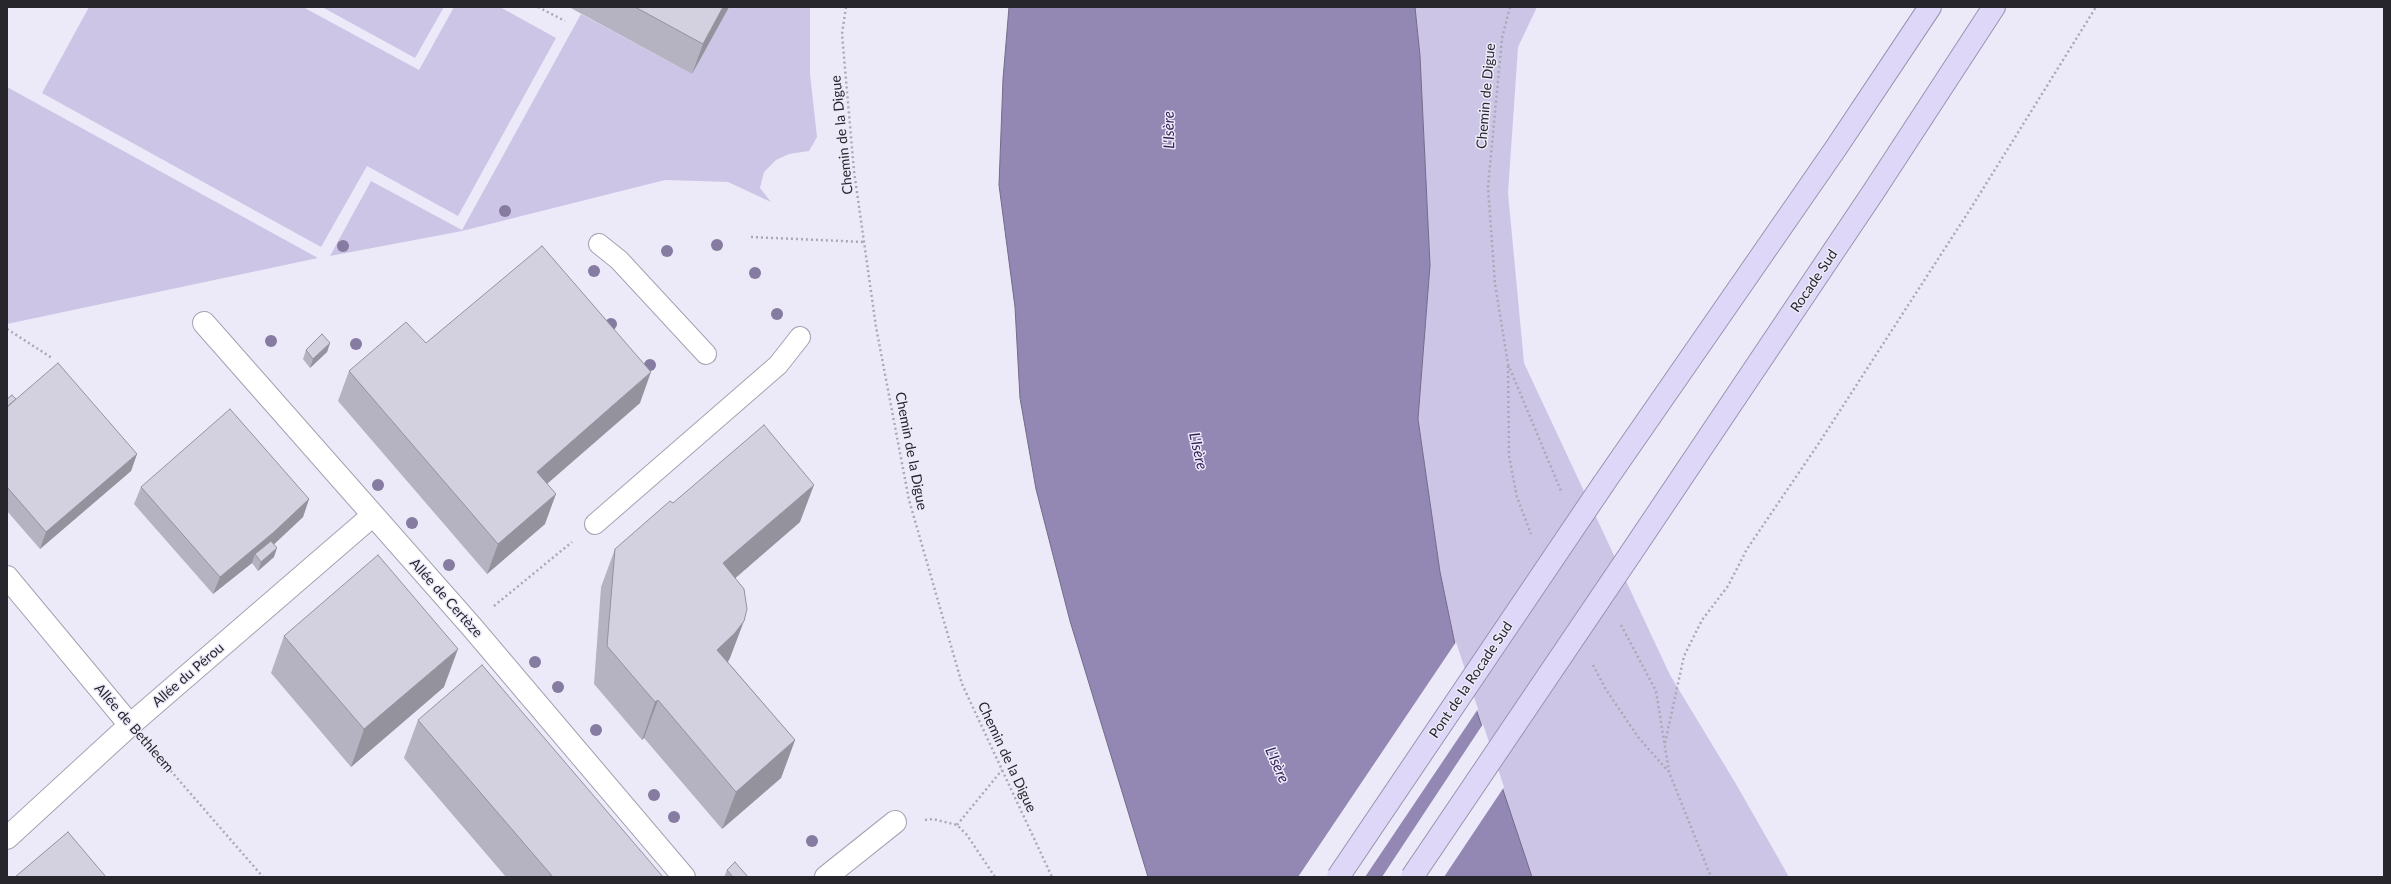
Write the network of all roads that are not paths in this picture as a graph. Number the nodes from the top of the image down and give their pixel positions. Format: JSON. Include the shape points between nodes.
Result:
{"nodes":[{"id":1,"x":1930,"y":7,"type":"edge"},
{"id":2,"x":1994,"y":7,"type":"edge"},
{"id":3,"x":599,"y":244,"type":"dead end"},
{"id":4,"x":204,"y":323,"type":"dead end"},
{"id":5,"x":800,"y":337,"type":"dead end"},
{"id":6,"x":706,"y":354,"type":"dead end"},
{"id":7,"x":372,"y":516,"type":"junction"},
{"id":8,"x":594,"y":524,"type":"road end"},
{"id":9,"x":7,"y":577,"type":"edge"},
{"id":10,"x":130,"y":725,"type":"junction"},
{"id":11,"x":895,"y":822,"type":"road end"},
{"id":12,"x":7,"y":838,"type":"edge"},
{"id":13,"x":684,"y":877,"type":"edge"},
{"id":14,"x":826,"y":877,"type":"edge"},
{"id":15,"x":1338,"y":877,"type":"edge"},
{"id":16,"x":1412,"y":877,"type":"edge"}],
"edges":[{"from":1,"to":15,"type":"highway","name":"Pont de la Rocade Sud","bridge":true},
{"from":2,"to":16,"type":"highway","name":"Rocade Sud","bridge":true,"via":[[1874,191]]},
{"from":3,"to":6,"type":"lane","via":[[619,260]]},
{"from":4,"to":7,"type":"street","name":"Allée de Certèze"},
{"from":5,"to":8,"type":"lane","via":[[778,365]]},
{"from":7,"to":10,"type":"street","name":"Allée du Pérou"},
{"from":7,"to":13,"type":"street","name":"Allée de Certèze","via":[[471,626]]},
{"from":9,"to":10,"type":"street","name":"Allée de Bethleem"},
{"from":10,"to":12,"type":"street","name":"Allée du Pérou"},
{"from":11,"to":14,"type":"street"}]}
